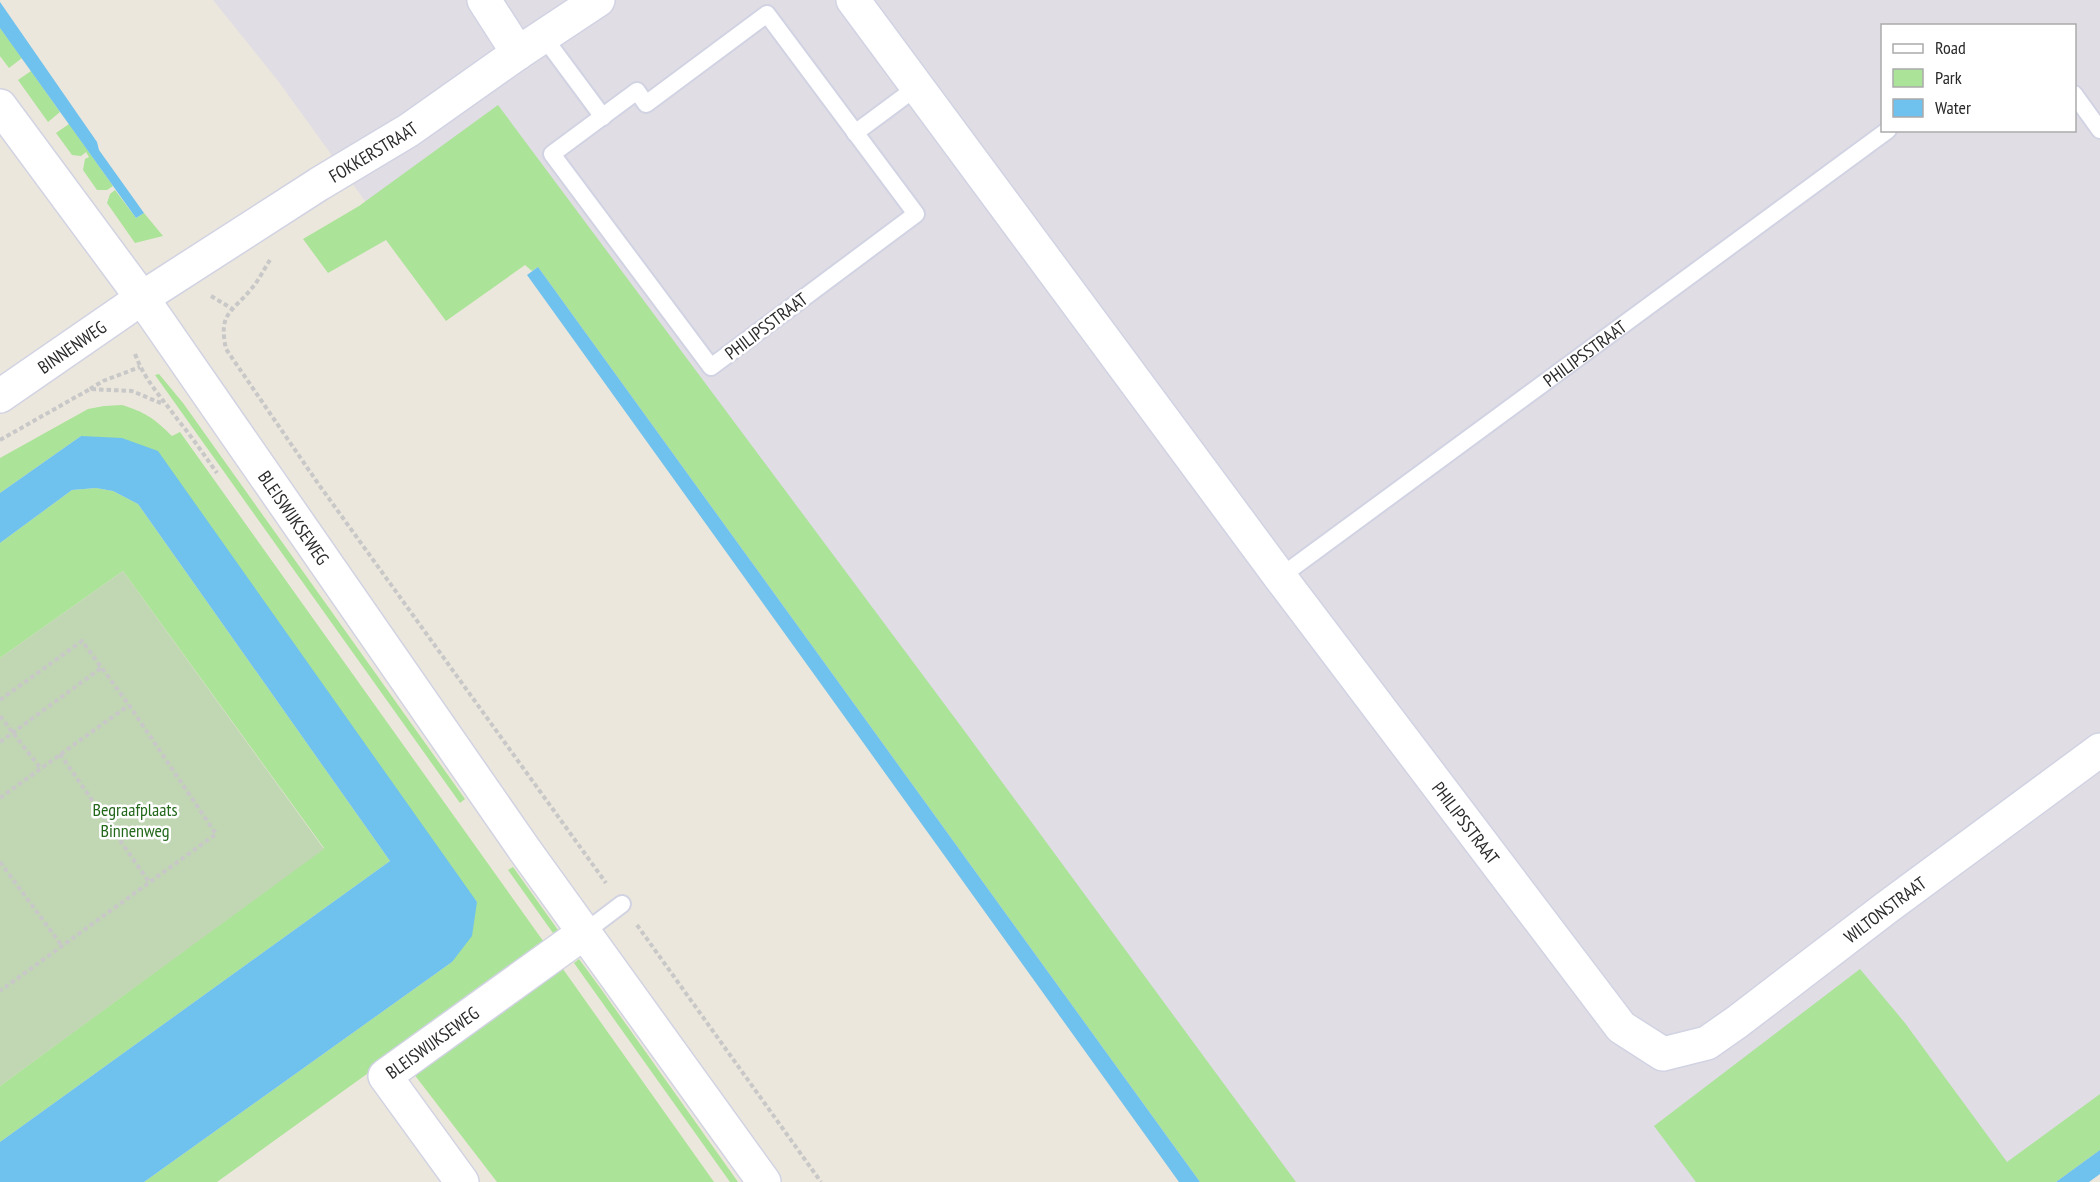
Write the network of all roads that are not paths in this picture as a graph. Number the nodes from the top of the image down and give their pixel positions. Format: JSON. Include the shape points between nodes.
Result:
{"nodes":[{"id":1,"x":484,"y":0,"type":"edge"},
{"id":2,"x":598,"y":0,"type":"edge"},
{"id":3,"x":853,"y":0,"type":"edge"},
{"id":4,"x":531,"y":45,"type":"junction"},
{"id":5,"x":918,"y":87,"type":"junction"},
{"id":6,"x":2076,"y":97,"type":"edge"},
{"id":7,"x":0,"y":106,"type":"edge"},
{"id":8,"x":603,"y":117,"type":"junction"},
{"id":9,"x":2100,"y":130,"type":"edge"},
{"id":10,"x":1885,"y":132,"type":"edge"},
{"id":11,"x":855,"y":133,"type":"junction"},
{"id":12,"x":142,"y":298,"type":"junction"},
{"id":13,"x":0,"y":396,"type":"edge"},
{"id":14,"x":1280,"y":577,"type":"junction"},
{"id":15,"x":2100,"y":750,"type":"edge"},
{"id":16,"x":622,"y":904,"type":"road end"},
{"id":17,"x":585,"y":932,"type":"junction"},
{"id":18,"x":1663,"y":1054,"type":"joint"},
{"id":19,"x":462,"y":1182,"type":"edge"},
{"id":20,"x":764,"y":1182,"type":"edge"}],
"edges":[{"from":1,"to":4,"type":"street"},
{"from":2,"to":4,"type":"street","name":"FOKKERSTRAAT"},
{"from":3,"to":5,"type":"street","name":"PHILIPSSTRAAT"},
{"from":4,"to":8,"type":"lane"},
{"from":4,"to":12,"type":"street","name":"FOKKERSTRAAT","via":[[409,130]]},
{"from":5,"to":11,"type":"lane"},
{"from":5,"to":14,"type":"street","name":"PHILIPSSTRAAT"},
{"from":6,"to":9,"type":"lane"},
{"from":7,"to":12,"type":"street","name":"BLEISWIJKSEWEG"},
{"from":8,"to":11,"type":"lane","name":"PHILIPSSTRAAT","via":[[637,91],[646,104],[767,14]]},
{"from":8,"to":11,"type":"lane","name":"PHILIPSSTRAAT","via":[[552,154],[711,367],[916,214]]},
{"from":10,"to":14,"type":"lane","name":"PHILIPSSTRAAT"},
{"from":12,"to":13,"type":"street","name":"BINNENWEG"},
{"from":12,"to":17,"type":"street","name":"BLEISWIJKSEWEG"},
{"from":14,"to":18,"type":"street","name":"PHILIPSSTRAAT","via":[[1621,1026]]},
{"from":15,"to":18,"type":"street","name":"WILTONSTRAAT","via":[[1707,1043]]},
{"from":16,"to":17,"type":"lane","name":"BLEISWIJKSEWEG"},
{"from":17,"to":19,"type":"street","name":"BLEISWIJKSEWEG","via":[[385,1076]]},
{"from":17,"to":20,"type":"street","name":"BLEISWIJKSEWEG"}]}
